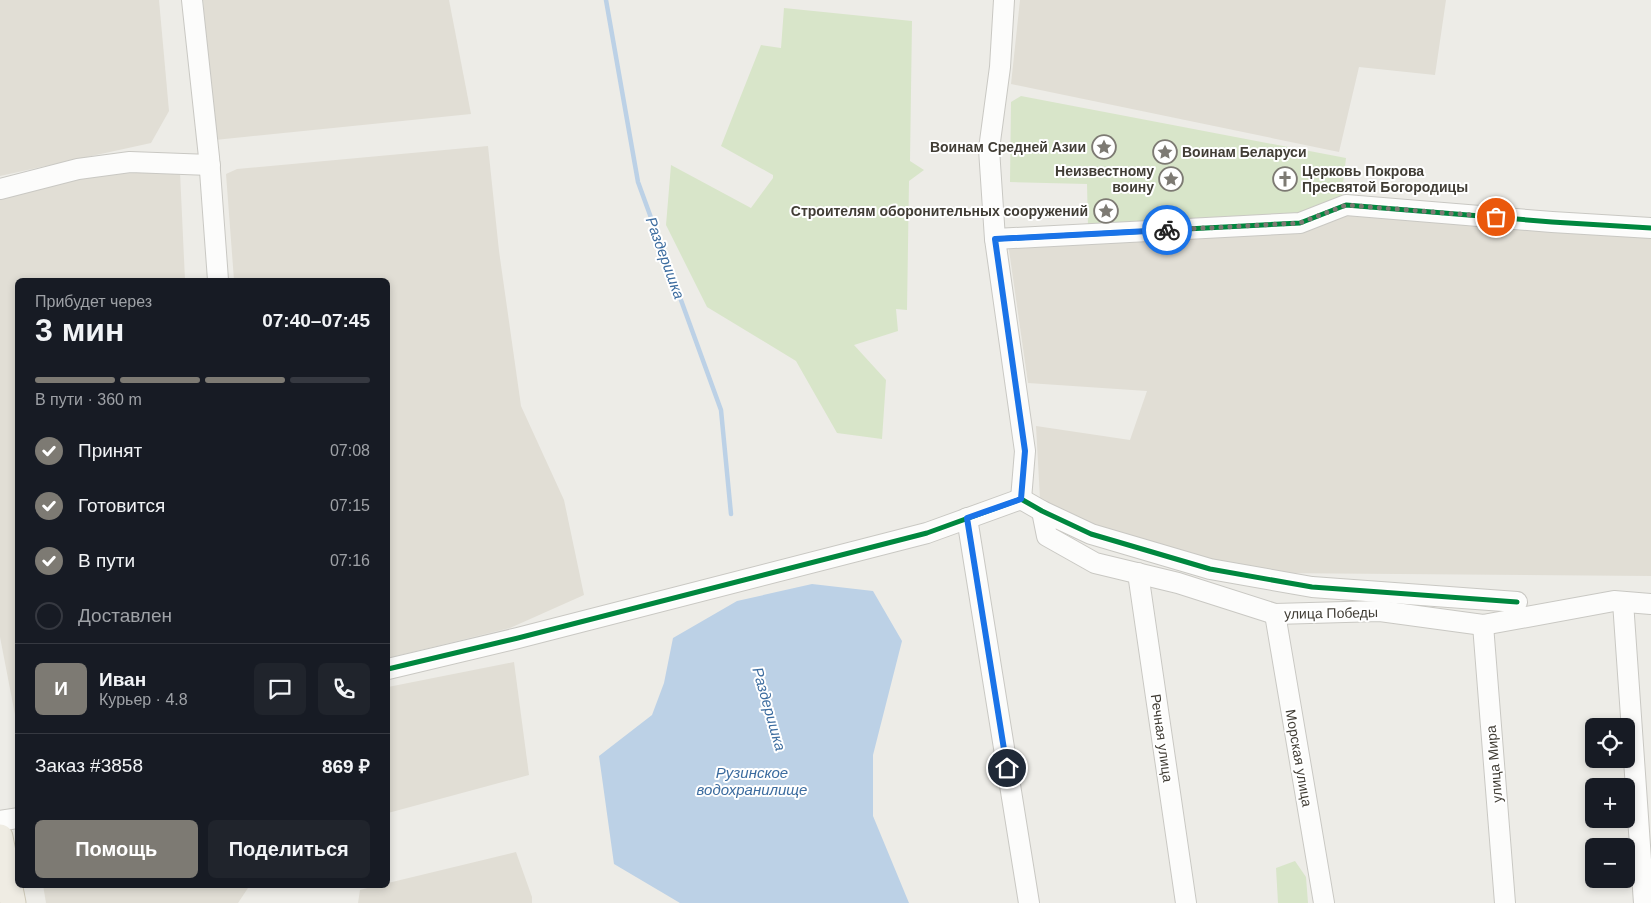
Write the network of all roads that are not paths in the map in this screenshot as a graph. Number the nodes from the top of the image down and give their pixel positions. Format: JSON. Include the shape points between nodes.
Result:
{"nodes":[{"id":1,"x":192,"y":0,"type":"edge"},
{"id":2,"x":1004,"y":0,"type":"edge"},
{"id":3,"x":210,"y":165,"type":"junction"},
{"id":4,"x":0,"y":189,"type":"edge"},
{"id":5,"x":1651,"y":228,"type":"edge"},
{"id":6,"x":995,"y":239,"type":"junction"},
{"id":7,"x":218,"y":278,"type":"edge"},
{"id":8,"x":1021,"y":499,"type":"junction"},
{"id":9,"x":1042,"y":511,"type":"junction"},
{"id":10,"x":967,"y":518,"type":"junction"},
{"id":11,"x":1138,"y":573,"type":"junction"},
{"id":12,"x":1518,"y":602,"type":"dead end"},
{"id":13,"x":1624,"y":602,"type":"junction"},
{"id":14,"x":1651,"y":604,"type":"edge"},
{"id":15,"x":1275,"y":614,"type":"junction"},
{"id":16,"x":1483,"y":625,"type":"junction"},
{"id":17,"x":390,"y":669,"type":"edge"},
{"id":18,"x":15,"y":819,"type":"edge"},
{"id":19,"x":0,"y":822,"type":"edge"},
{"id":20,"x":0,"y":837,"type":"edge"},
{"id":21,"x":13,"y":903,"type":"edge"},
{"id":22,"x":1029,"y":903,"type":"edge"},
{"id":23,"x":1186,"y":903,"type":"edge"},
{"id":24,"x":1324,"y":903,"type":"edge"},
{"id":25,"x":1505,"y":903,"type":"edge"},
{"id":26,"x":1644,"y":903,"type":"edge"}],
"edges":[{"from":1,"to":3,"type":"street"},
{"from":2,"to":6,"type":"street","via":[[990,150]]},
{"from":3,"to":4,"type":"street","via":[[130,162],[78,169]]},
{"from":3,"to":7,"type":"street"},
{"from":5,"to":6,"type":"street","via":[[1346,205],[1300,223]]},
{"from":6,"to":8,"type":"street","via":[[1025,451]]},
{"from":8,"to":9,"type":"street"},
{"from":8,"to":10,"type":"street"},
{"from":9,"to":11,"type":"street","name":"улица Победы","via":[[1047,536],[1095,563]]},
{"from":9,"to":12,"type":"street","via":[[1091,534],[1210,569],[1312,587]]},
{"from":10,"to":17,"type":"street","via":[[927,533]]},
{"from":10,"to":22,"type":"street"},
{"from":11,"to":15,"type":"street","name":"улица Победы"},
{"from":11,"to":23,"type":"street","name":"Речная улица"},
{"from":13,"to":14,"type":"street","name":"улица Победы"},
{"from":13,"to":16,"type":"street","name":"улица Победы","via":[[1614,601]]},
{"from":13,"to":26,"type":"street"},
{"from":15,"to":16,"type":"street","name":"улица Победы","via":[[1380,612]]},
{"from":15,"to":24,"type":"street","name":"Морская улица"},
{"from":16,"to":25,"type":"street","name":"улица Мира"},
{"from":18,"to":19,"type":"street"},
{"from":20,"to":21,"type":"main road"}]}
